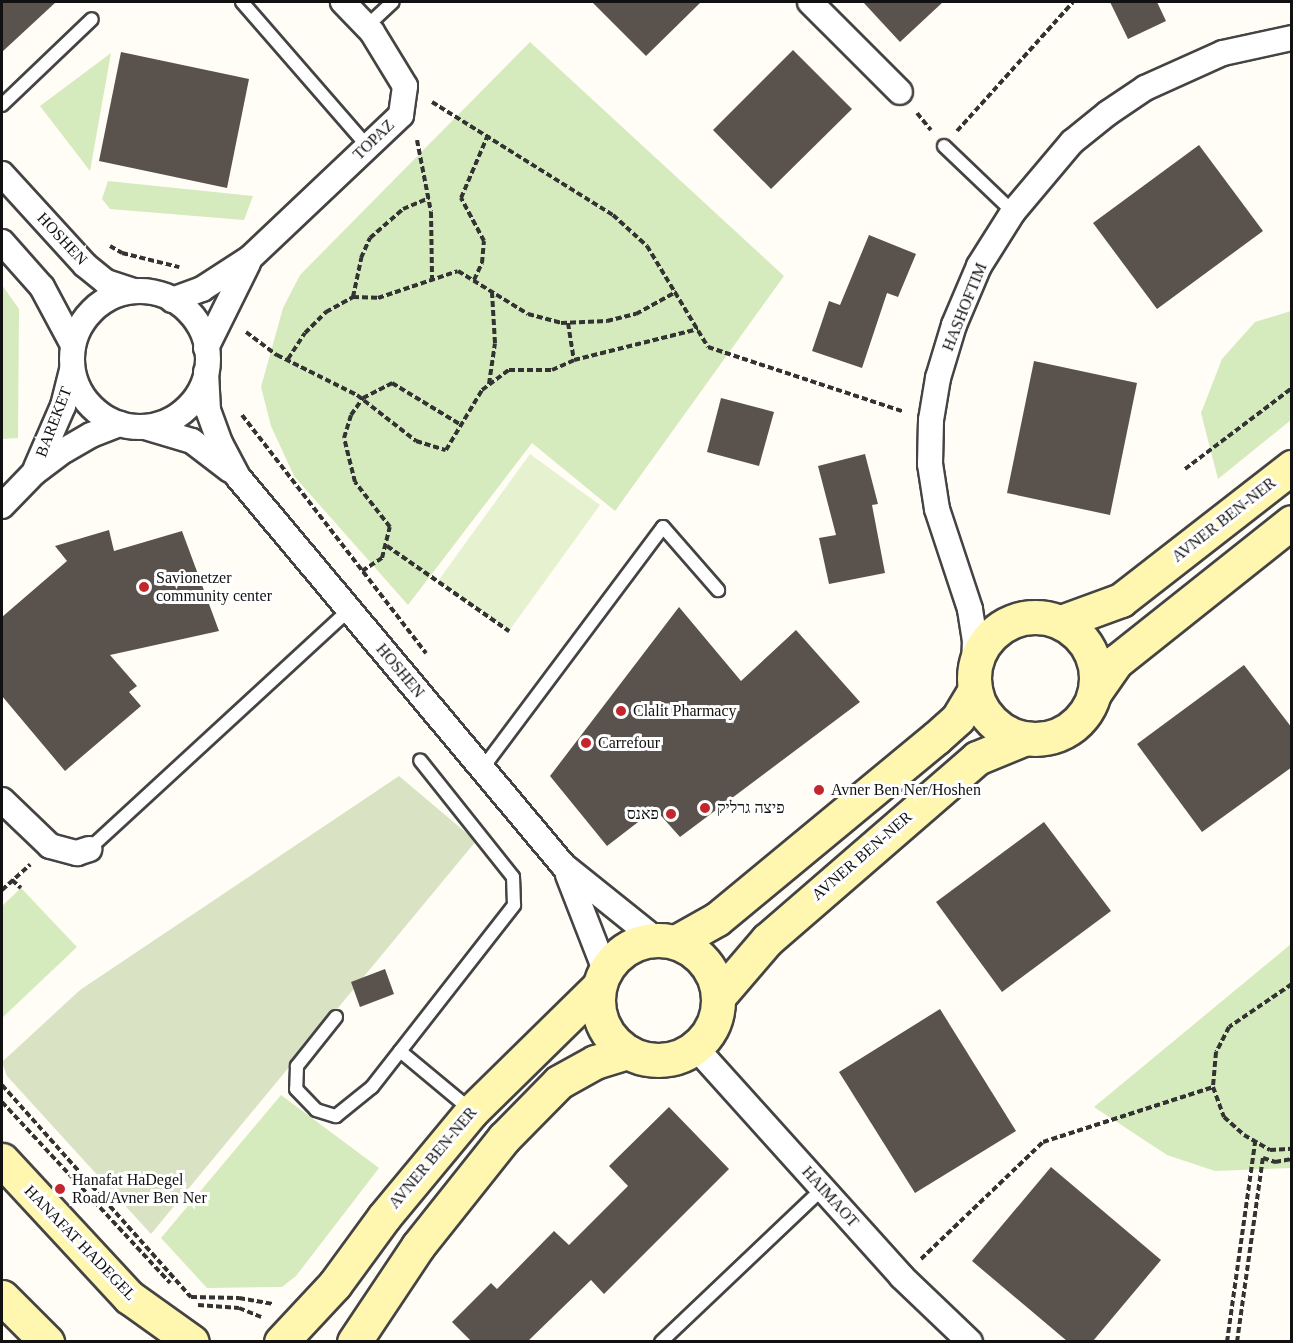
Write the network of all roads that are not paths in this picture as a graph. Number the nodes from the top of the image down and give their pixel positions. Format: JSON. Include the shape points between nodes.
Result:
{"nodes":[{"id":1,"x":242,"y":2,"type":"edge"},
{"id":2,"x":343,"y":2,"type":"edge"},
{"id":3,"x":393,"y":2,"type":"edge"},
{"id":4,"x":810,"y":2,"type":"edge"},
{"id":5,"x":92,"y":19,"type":"dead end"},
{"id":6,"x":367,"y":26,"type":"junction"},
{"id":7,"x":1292,"y":38,"type":"edge"},
{"id":8,"x":900,"y":92,"type":"road end"},
{"id":9,"x":2,"y":105,"type":"edge"},
{"id":10,"x":367,"y":146,"type":"junction"},
{"id":11,"x":944,"y":146,"type":"road end"},
{"id":12,"x":2,"y":174,"type":"edge"},
{"id":13,"x":1013,"y":212,"type":"junction"},
{"id":14,"x":2,"y":242,"type":"edge"},
{"id":15,"x":250,"y":258,"type":"junction"},
{"id":16,"x":133,"y":291,"type":"junction"},
{"id":17,"x":172,"y":300,"type":"junction"},
{"id":18,"x":73,"y":345,"type":"junction"},
{"id":19,"x":207,"y":348,"type":"junction"},
{"id":20,"x":72,"y":370,"type":"junction"},
{"id":21,"x":206,"y":372,"type":"junction"},
{"id":22,"x":131,"y":425,"type":"junction"},
{"id":23,"x":1292,"y":467,"type":"edge"},
{"id":24,"x":34,"y":473,"type":"junction"},
{"id":25,"x":238,"y":477,"type":"junction"},
{"id":26,"x":2,"y":506,"type":"edge"},
{"id":27,"x":1292,"y":522,"type":"edge"},
{"id":28,"x":718,"y":590,"type":"dead end"},
{"id":29,"x":349,"y":610,"type":"junction"},
{"id":30,"x":1061,"y":622,"type":"junction"},
{"id":31,"x":974,"y":679,"type":"junction"},
{"id":32,"x":1095,"y":692,"type":"junction"},
{"id":33,"x":1023,"y":739,"type":"junction"},
{"id":34,"x":420,"y":760,"type":"dead end"},
{"id":35,"x":482,"y":769,"type":"junction"},
{"id":36,"x":2,"y":800,"type":"edge"},
{"id":37,"x":89,"y":849,"type":"joint"},
{"id":38,"x":563,"y":865,"type":"junction"},
{"id":39,"x":665,"y":940,"type":"junction"},
{"id":40,"x":602,"y":978,"type":"junction"},
{"id":41,"x":719,"y":996,"type":"junction"},
{"id":42,"x":336,"y":1017,"type":"dead end"},
{"id":43,"x":696,"y":1048,"type":"junction"},
{"id":44,"x":400,"y":1051,"type":"junction"},
{"id":45,"x":627,"y":1052,"type":"junction"},
{"id":46,"x":472,"y":1111,"type":"junction"},
{"id":47,"x":2,"y":1160,"type":"edge"},
{"id":48,"x":822,"y":1189,"type":"junction"},
{"id":49,"x":2,"y":1297,"type":"edge"},
{"id":50,"x":295,"y":1329,"type":"edge"},
{"id":51,"x":47,"y":1341,"type":"edge"},
{"id":52,"x":192,"y":1341,"type":"edge"},
{"id":53,"x":354,"y":1341,"type":"edge"},
{"id":54,"x":661,"y":1341,"type":"edge"},
{"id":55,"x":970,"y":1341,"type":"edge"}],
"edges":[{"from":1,"to":10,"type":"lane"},
{"from":2,"to":6,"type":"street"},
{"from":3,"to":6,"type":"lane"},
{"from":4,"to":8,"type":"street"},
{"from":5,"to":9,"type":"lane"},
{"from":6,"to":10,"type":"street","name":"TOPAZ","via":[[405,86],[401,115]]},
{"from":7,"to":13,"type":"street","name":"HASHOFTIM","via":[[1223,53],[1145,88],[1072,142]]},
{"from":10,"to":15,"type":"street","name":"TOPAZ"},
{"from":11,"to":13,"type":"lane"},
{"from":12,"to":16,"type":"street","name":"HOSHEN","via":[[85,265],[106,282]]},
{"from":13,"to":31,"type":"street","name":"HASHOFTIM","via":[[979,266],[954,325],[938,378],[931,420],[930,464],[937,509],[970,609],[975,641]]},
{"from":14,"to":18,"type":"street","via":[[42,286]]},
{"from":15,"to":17,"type":"street","name":"TOPAZ","via":[[202,289]]},
{"from":15,"to":19,"type":"street","name":"TOPAZ"},
{"from":16,"to":17,"type":"street","via":[[153,292]]},
{"from":16,"to":18,"type":"street","via":[[116,295],[94,308],[78,329]]},
{"from":17,"to":19,"type":"street","via":[[195,320]]},
{"from":18,"to":20,"type":"street"},
{"from":19,"to":21,"type":"street"},
{"from":20,"to":22,"type":"street","via":[[89,404]]},
{"from":20,"to":24,"type":"street","name":"BAREKET","via":[[56,425]]},
{"from":21,"to":22,"type":"street","via":[[191,404],[160,423]]},
{"from":21,"to":25,"type":"street","name":"HOSHEN","via":[[208,410]]},
{"from":22,"to":24,"type":"street","name":"BAREKET","via":[[90,435]]},
{"from":22,"to":25,"type":"street","name":"HOSHEN","via":[[192,441]]},
{"from":23,"to":30,"type":"street","name":"AVNER BEN-NER","via":[[1121,600]]},
{"from":24,"to":26,"type":"street","name":"BAREKET"},
{"from":25,"to":29,"type":"street","name":"HOSHEN"},
{"from":27,"to":32,"type":"street","via":[[1125,654]]},
{"from":28,"to":35,"type":"lane","via":[[663,527]]},
{"from":29,"to":35,"type":"street","name":"HOSHEN"},
{"from":29,"to":37,"type":"lane"},
{"from":30,"to":31,"type":"street","via":[[1024,617],[1006,624],[980,650]]},
{"from":30,"to":32,"type":"street","via":[[1090,651],[1096,671]]},
{"from":31,"to":33,"type":"street","via":[[991,722]]},
{"from":31,"to":39,"type":"street","via":[[958,718],[936,738],[717,919]]},
{"from":32,"to":33,"type":"street","via":[[1088,711],[1075,726],[1058,736]]},
{"from":33,"to":41,"type":"street","name":"AVNER BEN-NER","via":[[977,758],[767,940]]},
{"from":34,"to":44,"type":"lane","via":[[513,877],[516,895],[507,919]]},
{"from":35,"to":38,"type":"street","name":"HOSHEN"},
{"from":36,"to":37,"type":"street","via":[[50,846],[77,853]]},
{"from":38,"to":39,"type":"street","name":"HOSHEN"},
{"from":38,"to":40,"type":"street","name":"HOSHEN"},
{"from":39,"to":40,"type":"street","via":[[626,948]]},
{"from":39,"to":41,"type":"street","via":[[706,962]]},
{"from":40,"to":45,"type":"street","via":[[598,1004],[602,1023]]},
{"from":40,"to":46,"type":"street","name":"AVNER BEN-NER"},
{"from":41,"to":43,"type":"street","via":[[714,1025]]},
{"from":42,"to":44,"type":"lane","via":[[297,1066],[296,1089],[316,1110],[336,1116],[352,1106]]},
{"from":43,"to":45,"type":"street","via":[[663,1060]]},
{"from":43,"to":48,"type":"street","name":"HAIMAOT"},
{"from":44,"to":46,"type":"lane"},
{"from":45,"to":53,"type":"street","via":[[595,1062],[559,1082],[504,1138],[418,1246]]},
{"from":46,"to":50,"type":"street","name":"AVNER BEN-NER"},
{"from":47,"to":52,"type":"street","name":"HANAFAT HADEGEL","via":[[129,1297],[173,1332]]},
{"from":48,"to":54,"type":"lane"},
{"from":48,"to":55,"type":"street","name":"HAIMAOT","via":[[902,1277]]},
{"from":49,"to":51,"type":"street"}]}
